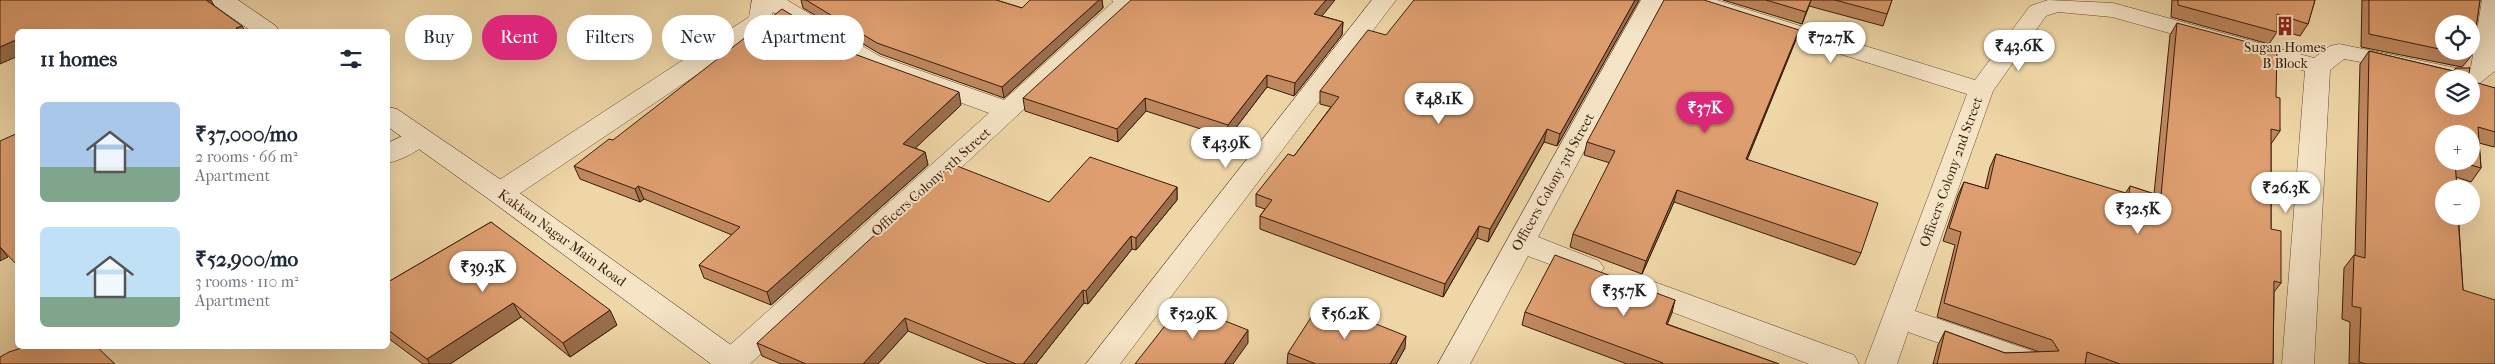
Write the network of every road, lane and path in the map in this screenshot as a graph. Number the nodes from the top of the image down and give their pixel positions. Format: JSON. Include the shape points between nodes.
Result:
{"nodes":[{"id":1,"x":222,"y":0,"type":"edge"},
{"id":2,"x":764,"y":0,"type":"edge"},
{"id":3,"x":771,"y":0,"type":"edge"},
{"id":4,"x":1124,"y":0,"type":"edge"},
{"id":5,"x":1384,"y":0,"type":"edge"},
{"id":6,"x":1653,"y":0,"type":"edge"},
{"id":7,"x":1693,"y":0,"type":"edge"},
{"id":8,"x":2494,"y":0,"type":"edge"},
{"id":9,"x":2116,"y":5,"type":"edge"},
{"id":10,"x":264,"y":29,"type":"edge"},
{"id":11,"x":2318,"y":67,"type":"junction"},
{"id":12,"x":1981,"y":90,"type":"junction"},
{"id":13,"x":1009,"y":111,"type":"junction"},
{"id":14,"x":390,"y":116,"type":"edge"},
{"id":15,"x":419,"y":137,"type":"junction"},
{"id":16,"x":390,"y":153,"type":"edge"},
{"id":17,"x":500,"y":193,"type":"junction"},
{"id":18,"x":1521,"y":242,"type":"junction"},
{"id":19,"x":1898,"y":317,"type":"junction"},
{"id":20,"x":733,"y":363,"type":"edge"},
{"id":21,"x":1102,"y":364,"type":"edge"},
{"id":22,"x":1454,"y":364,"type":"edge"},
{"id":23,"x":1843,"y":364,"type":"edge"},
{"id":24,"x":1881,"y":364,"type":"edge"},
{"id":25,"x":2033,"y":364,"type":"edge"},
{"id":26,"x":2298,"y":364,"type":"edge"}],
"edges":[{"from":1,"to":10,"type":"street"},
{"from":2,"to":17,"type":"street","via":[[760,20],[741,34]]},
{"from":3,"to":13,"type":"street","via":[[870,61]]},
{"from":4,"to":13,"type":"street","name":"Officers Colony 5th Street","via":[[1125,4]]},
{"from":5,"to":21,"type":"street"},
{"from":6,"to":18,"type":"street","name":"Officers Colony 3rd Street"},
{"from":7,"to":12,"type":"street"},
{"from":8,"to":11,"type":"street","via":[[2483,70],[2471,78],[2339,51]]},
{"from":9,"to":11,"type":"street","name":"Officers Colony 2nd Street"},
{"from":9,"to":12,"type":"street","name":"Officers Colony 2nd Street","via":[[2056,5],[2038,11]]},
{"from":11,"to":26,"type":"street"},
{"from":12,"to":19,"type":"street","name":"Officers Colony 2nd Street"},
{"from":13,"to":20,"type":"street","name":"Officers Colony 5th Street"},
{"from":14,"to":15,"type":"street","name":"Kakkan Nagar Main Road"},
{"from":15,"to":16,"type":"street"},
{"from":15,"to":17,"type":"street","name":"Kakkan Nagar Main Road"},
{"from":17,"to":20,"type":"street","name":"Kakkan Nagar Main Road"},
{"from":18,"to":22,"type":"street","name":"Officers Colony 3rd Street"},
{"from":18,"to":23,"type":"street"},
{"from":19,"to":24,"type":"street","name":"Officers Colony 2nd Street"},
{"from":19,"to":25,"type":"street"}]}
